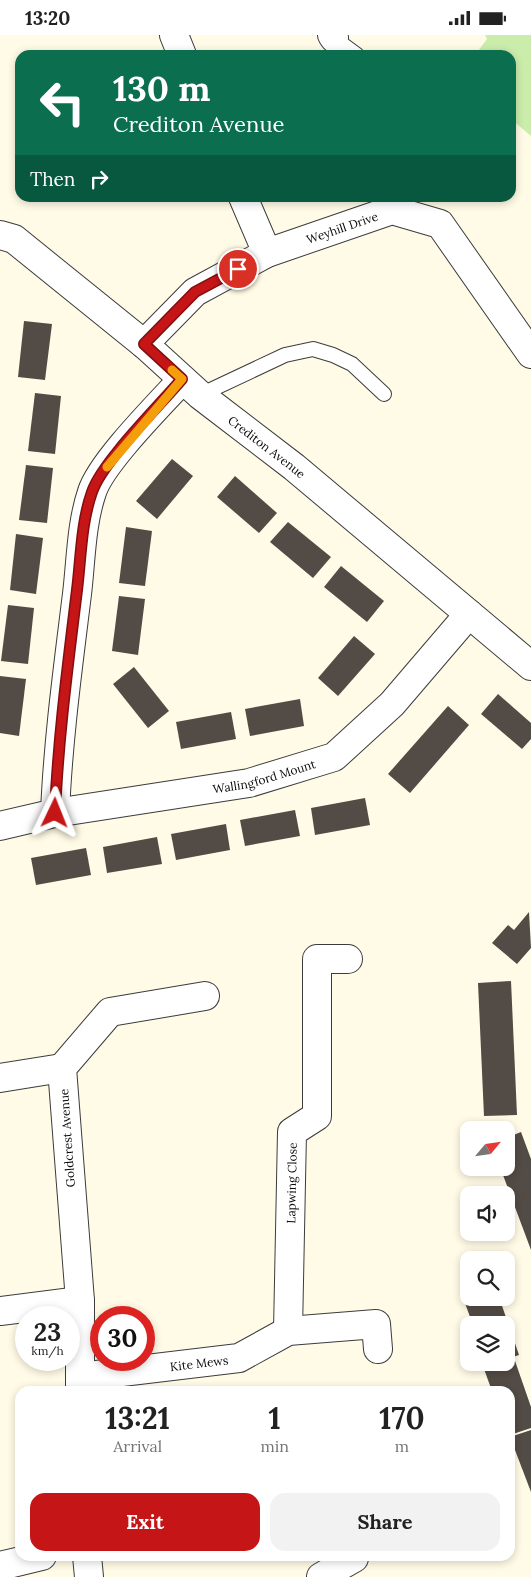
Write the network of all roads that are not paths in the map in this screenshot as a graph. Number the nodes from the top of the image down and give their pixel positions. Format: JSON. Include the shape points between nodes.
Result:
{"nodes":[{"id":1,"x":174,"y":35,"type":"edge"},
{"id":2,"x":333,"y":36,"type":"edge"},
{"id":3,"x":180,"y":50,"type":"edge"},
{"id":4,"x":351,"y":50,"type":"edge"},
{"id":5,"x":245,"y":202,"type":"edge"},
{"id":6,"x":0,"y":235,"type":"edge"},
{"id":7,"x":267,"y":253,"type":"junction"},
{"id":8,"x":144,"y":344,"type":"junction"},
{"id":9,"x":531,"y":354,"type":"edge"},
{"id":10,"x":191,"y":387,"type":"junction"},
{"id":11,"x":384,"y":394,"type":"dead end"},
{"id":12,"x":469,"y":614,"type":"junction"},
{"id":13,"x":531,"y":665,"type":"edge"},
{"id":14,"x":55,"y":813,"type":"junction"},
{"id":15,"x":0,"y":826,"type":"edge"},
{"id":16,"x":348,"y":959,"type":"dead end"},
{"id":17,"x":205,"y":996,"type":"dead end"},
{"id":18,"x":62,"y":1068,"type":"junction"},
{"id":19,"x":0,"y":1078,"type":"edge"},
{"id":20,"x":80,"y":1301,"type":"junction"},
{"id":21,"x":0,"y":1311,"type":"edge"},
{"id":22,"x":288,"y":1331,"type":"junction"},
{"id":23,"x":378,"y":1349,"type":"dead end"},
{"id":24,"x":80,"y":1384,"type":"edge"},
{"id":25,"x":19,"y":1561,"type":"edge"},
{"id":26,"x":87,"y":1561,"type":"edge"},
{"id":27,"x":349,"y":1561,"type":"edge"},
{"id":28,"x":0,"y":1565,"type":"edge"},
{"id":29,"x":89,"y":1577,"type":"edge"},
{"id":30,"x":321,"y":1577,"type":"edge"}],
"edges":[{"from":1,"to":3,"type":"street"},
{"from":2,"to":4,"type":"lane"},
{"from":5,"to":7,"type":"street"},
{"from":6,"to":8,"type":"street","name":"Crediton Avenue","via":[[14,239]]},
{"from":7,"to":8,"type":"street","name":"Weyhill Drive","via":[[195,292]]},
{"from":7,"to":9,"type":"street","name":"Weyhill Drive","via":[[392,210],[440,224]]},
{"from":8,"to":10,"type":"street","name":"Crediton Avenue"},
{"from":10,"to":11,"type":"lane","via":[[285,355],[313,349],[352,364]]},
{"from":10,"to":12,"type":"street","name":"Crediton Avenue","via":[[294,467]]},
{"from":10,"to":14,"type":"street","via":[[110,462],[92,491],[57,761]]},
{"from":12,"to":13,"type":"street","name":"Crediton Avenue"},
{"from":12,"to":14,"type":"street","name":"Wallingford Mount","via":[[392,704],[334,757],[249,783]]},
{"from":14,"to":15,"type":"street","name":"Wallingford Mount"},
{"from":16,"to":22,"type":"street","name":"Lapwing Close","via":[[318,959],[317,1115],[292,1132]]},
{"from":17,"to":18,"type":"street","via":[[110,1012]]},
{"from":18,"to":19,"type":"street"},
{"from":18,"to":20,"type":"street","name":"Goldcrest Avenue"},
{"from":20,"to":21,"type":"street"},
{"from":20,"to":24,"type":"street","name":"Goldcrest Avenue"},
{"from":22,"to":23,"type":"street","name":"Kite Mews","via":[[376,1324]]},
{"from":22,"to":24,"type":"street","name":"Kite Mews","via":[[239,1359]]},
{"from":25,"to":28,"type":"street"},
{"from":26,"to":29,"type":"street"},
{"from":27,"to":30,"type":"street"}]}
